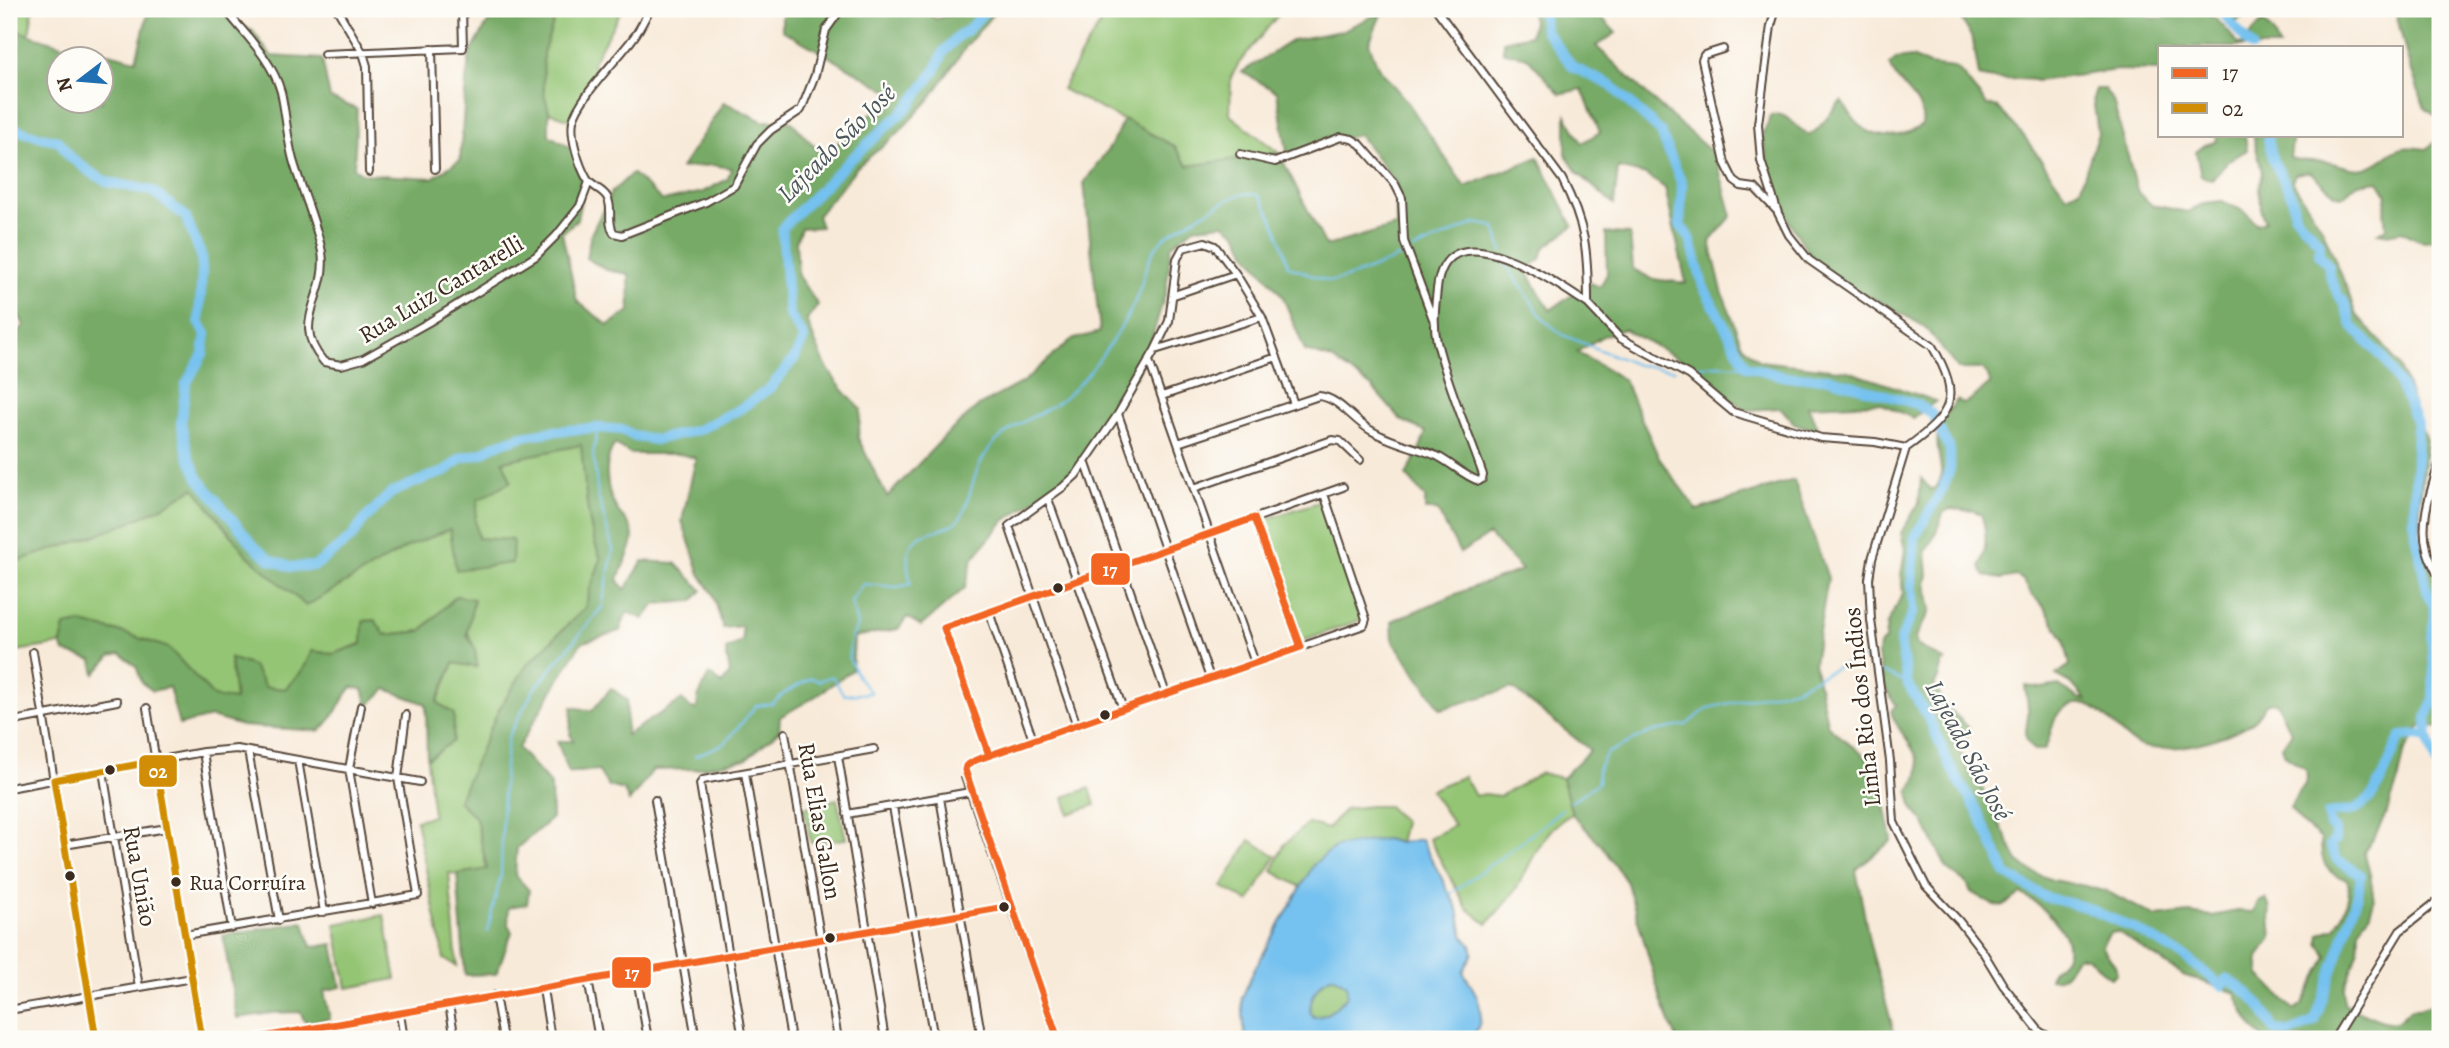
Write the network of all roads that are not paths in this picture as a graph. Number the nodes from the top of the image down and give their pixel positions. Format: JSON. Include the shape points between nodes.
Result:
{"nodes":[{"id":1,"x":225,"y":9,"type":"edge"},
{"id":2,"x":337,"y":9,"type":"edge"},
{"id":3,"x":462,"y":9,"type":"edge"},
{"id":4,"x":650,"y":9,"type":"edge"},
{"id":5,"x":841,"y":9,"type":"edge"},
{"id":6,"x":1436,"y":9,"type":"edge"},
{"id":7,"x":1776,"y":9,"type":"edge"},
{"id":8,"x":432,"y":49,"type":"junction"},
{"id":9,"x":1723,"y":49,"type":"dead end"},
{"id":10,"x":363,"y":52,"type":"junction"},
{"id":11,"x":324,"y":54,"type":"dead end"},
{"id":12,"x":1240,"y":154,"type":"dead end"},
{"id":13,"x":435,"y":169,"type":"dead end"},
{"id":14,"x":369,"y":172,"type":"dead end"},
{"id":15,"x":589,"y":182,"type":"junction"},
{"id":16,"x":1778,"y":213,"type":"junction"},
{"id":17,"x":1236,"y":274,"type":"junction"},
{"id":18,"x":1174,"y":295,"type":"junction"},
{"id":19,"x":1588,"y":304,"type":"junction"},
{"id":20,"x":1262,"y":317,"type":"junction"},
{"id":21,"x":1434,"y":321,"type":"junction"},
{"id":22,"x":1155,"y":350,"type":"junction"},
{"id":23,"x":1277,"y":357,"type":"junction"},
{"id":24,"x":1149,"y":361,"type":"junction"},
{"id":25,"x":1162,"y":396,"type":"junction"},
{"id":26,"x":1294,"y":404,"type":"junction"},
{"id":27,"x":1118,"y":414,"type":"junction"},
{"id":28,"x":1178,"y":443,"type":"junction"},
{"id":29,"x":1906,"y":448,"type":"junction"},
{"id":30,"x":1360,"y":460,"type":"dead end"},
{"id":31,"x":1085,"y":461,"type":"junction"},
{"id":32,"x":2440,"y":461,"type":"edge"},
{"id":33,"x":1343,"y":487,"type":"dead end"},
{"id":34,"x":1194,"y":488,"type":"junction"},
{"id":35,"x":1324,"y":494,"type":"junction"},
{"id":36,"x":1048,"y":499,"type":"junction"},
{"id":37,"x":1254,"y":518,"type":"junction"},
{"id":38,"x":1210,"y":533,"type":"junction"},
{"id":39,"x":1166,"y":549,"type":"junction"},
{"id":40,"x":1121,"y":565,"type":"junction"},
{"id":41,"x":1077,"y":580,"type":"junction"},
{"id":42,"x":2440,"y":580,"type":"edge"},
{"id":43,"x":1032,"y":596,"type":"junction"},
{"id":44,"x":989,"y":611,"type":"junction"},
{"id":45,"x":1301,"y":647,"type":"junction"},
{"id":46,"x":33,"y":652,"type":"dead end"},
{"id":47,"x":1255,"y":663,"type":"junction"},
{"id":48,"x":1210,"y":678,"type":"junction"},
{"id":49,"x":1166,"y":694,"type":"junction"},
{"id":50,"x":117,"y":701,"type":"dead end"},
{"id":51,"x":361,"y":706,"type":"dead end"},
{"id":52,"x":147,"y":708,"type":"dead end"},
{"id":53,"x":1123,"y":709,"type":"junction"},
{"id":54,"x":43,"y":715,"type":"junction"},
{"id":55,"x":406,"y":715,"type":"dead end"},
{"id":56,"x":9,"y":722,"type":"edge"},
{"id":57,"x":1077,"y":726,"type":"junction"},
{"id":58,"x":785,"y":733,"type":"dead end"},
{"id":59,"x":1033,"y":740,"type":"junction"},
{"id":60,"x":874,"y":749,"type":"dead end"},
{"id":61,"x":248,"y":751,"type":"junction"},
{"id":62,"x":203,"y":752,"type":"junction"},
{"id":63,"x":989,"y":755,"type":"junction"},
{"id":64,"x":838,"y":756,"type":"junction"},
{"id":65,"x":298,"y":760,"type":"junction"},
{"id":66,"x":156,"y":761,"type":"junction"},
{"id":67,"x":791,"y":765,"type":"junction"},
{"id":68,"x":349,"y":769,"type":"junction"},
{"id":69,"x":103,"y":771,"type":"junction"},
{"id":70,"x":745,"y":773,"type":"junction"},
{"id":71,"x":398,"y":778,"type":"junction"},
{"id":72,"x":54,"y":780,"type":"junction"},
{"id":73,"x":420,"y":782,"type":"dead end"},
{"id":74,"x":9,"y":788,"type":"edge"},
{"id":75,"x":970,"y":792,"type":"junction"},
{"id":76,"x":940,"y":798,"type":"junction"},
{"id":77,"x":655,"y":800,"type":"dead end"},
{"id":78,"x":893,"y":807,"type":"junction"},
{"id":79,"x":848,"y":814,"type":"junction"},
{"id":80,"x":167,"y":828,"type":"junction"},
{"id":81,"x":114,"y":836,"type":"junction"},
{"id":82,"x":64,"y":845,"type":"junction"},
{"id":83,"x":2440,"y":899,"type":"edge"},
{"id":84,"x":372,"y":904,"type":"junction"},
{"id":85,"x":1011,"y":906,"type":"junction"},
{"id":86,"x":324,"y":912,"type":"junction"},
{"id":87,"x":961,"y":915,"type":"junction"},
{"id":88,"x":279,"y":920,"type":"junction"},
{"id":89,"x":914,"y":923,"type":"junction"},
{"id":90,"x":232,"y":928,"type":"junction"},
{"id":91,"x":867,"y":931,"type":"junction"},
{"id":92,"x":185,"y":935,"type":"junction"},
{"id":93,"x":821,"y":939,"type":"junction"},
{"id":94,"x":774,"y":947,"type":"junction"},
{"id":95,"x":729,"y":955,"type":"junction"},
{"id":96,"x":683,"y":964,"type":"junction"},
{"id":97,"x":636,"y":973,"type":"junction"},
{"id":98,"x":192,"y":978,"type":"junction"},
{"id":99,"x":588,"y":980,"type":"junction"},
{"id":100,"x":139,"y":987,"type":"junction"},
{"id":101,"x":543,"y":989,"type":"junction"},
{"id":102,"x":495,"y":995,"type":"junction"},
{"id":103,"x":89,"y":996,"type":"junction"},
{"id":104,"x":449,"y":1005,"type":"junction"},
{"id":105,"x":9,"y":1010,"type":"edge"},
{"id":106,"x":400,"y":1014,"type":"junction"},
{"id":107,"x":96,"y":1039,"type":"edge"},
{"id":108,"x":202,"y":1039,"type":"edge"},
{"id":109,"x":252,"y":1039,"type":"edge"},
{"id":110,"x":404,"y":1039,"type":"edge"},
{"id":111,"x":455,"y":1039,"type":"edge"},
{"id":112,"x":503,"y":1039,"type":"edge"},
{"id":113,"x":551,"y":1039,"type":"edge"},
{"id":114,"x":599,"y":1039,"type":"edge"},
{"id":115,"x":648,"y":1039,"type":"edge"},
{"id":116,"x":696,"y":1039,"type":"edge"},
{"id":117,"x":743,"y":1039,"type":"edge"},
{"id":118,"x":791,"y":1039,"type":"edge"},
{"id":119,"x":838,"y":1039,"type":"edge"},
{"id":120,"x":885,"y":1039,"type":"edge"},
{"id":121,"x":934,"y":1039,"type":"edge"},
{"id":122,"x":982,"y":1039,"type":"edge"},
{"id":123,"x":1058,"y":1039,"type":"edge"},
{"id":124,"x":2053,"y":1039,"type":"edge"},
{"id":125,"x":2334,"y":1039,"type":"edge"}],
"edges":[{"from":1,"to":15,"type":"street","name":"Rua Luiz Cantarelli","via":[[263,55],[280,91],[293,158],[322,255],[322,275],[308,331],[312,349],[324,362],[341,365],[363,359],[536,256],[580,206]]},
{"from":2,"to":10,"type":"street"},
{"from":3,"to":8,"type":"street","via":[[463,48]]},
{"from":4,"to":15,"type":"street","via":[[573,120]]},
{"from":5,"to":15,"type":"street","via":[[827,30],[801,110],[757,144],[734,186],[622,235],[610,228],[607,197]]},
{"from":6,"to":19,"type":"street","via":[[1562,178],[1585,236]]},
{"from":7,"to":16,"type":"street","via":[[1758,124],[1761,161]]},
{"from":8,"to":10,"type":"street"},
{"from":8,"to":13,"type":"street"},
{"from":9,"to":16,"type":"street","via":[[1704,55],[1702,60],[1723,158],[1734,181],[1755,188]]},
{"from":10,"to":11,"type":"street"},
{"from":10,"to":14,"type":"street"},
{"from":12,"to":21,"type":"street","via":[[1275,162],[1341,137],[1360,144],[1402,198],[1404,241]]},
{"from":16,"to":29,"type":"street","via":[[1809,260],[1932,346],[1944,367],[1951,387],[1941,417]]},
{"from":17,"to":18,"type":"street"},
{"from":17,"to":18,"type":"street","via":[[1215,246],[1192,244],[1183,248],[1177,259]]},
{"from":17,"to":20,"type":"street"},
{"from":18,"to":22,"type":"street","via":[[1169,321]]},
{"from":19,"to":21,"type":"street","via":[[1510,259],[1461,250],[1448,258],[1438,276]]},
{"from":19,"to":29,"type":"street","via":[[1620,338],[1689,374],[1733,412],[1821,438]]},
{"from":20,"to":22,"type":"street"},
{"from":20,"to":23,"type":"street"},
{"from":21,"to":26,"type":"street","via":[[1444,367],[1482,479],[1475,481],[1453,464],[1368,429],[1331,397]]},
{"from":22,"to":24,"type":"street"},
{"from":23,"to":25,"type":"street"},
{"from":23,"to":26,"type":"street"},
{"from":24,"to":25,"type":"street"},
{"from":24,"to":27,"type":"street"},
{"from":25,"to":28,"type":"street"},
{"from":26,"to":28,"type":"street"},
{"from":27,"to":31,"type":"street"},
{"from":27,"to":39,"type":"street"},
{"from":28,"to":34,"type":"street"},
{"from":29,"to":124,"type":"street","name":"Linha Rio dos Índios","via":[[1869,579],[1894,822],[1926,886],[1959,921],[2040,1032]]},
{"from":30,"to":34,"type":"street","via":[[1340,441],[1324,442]]},
{"from":31,"to":36,"type":"street"},
{"from":31,"to":40,"type":"street"},
{"from":32,"to":42,"type":"street","via":[[2424,534]]},
{"from":33,"to":35,"type":"street"},
{"from":34,"to":38,"type":"street"},
{"from":35,"to":37,"type":"street"},
{"from":35,"to":45,"type":"street","via":[[1366,619],[1364,625]]},
{"from":36,"to":41,"type":"street"},
{"from":36,"to":43,"type":"street","via":[[1010,526]]},
{"from":37,"to":38,"type":"street"},
{"from":37,"to":45,"type":"street"},
{"from":38,"to":39,"type":"street"},
{"from":38,"to":47,"type":"street"},
{"from":39,"to":40,"type":"street"},
{"from":39,"to":48,"type":"street"},
{"from":40,"to":41,"type":"street"},
{"from":40,"to":49,"type":"street"},
{"from":41,"to":43,"type":"street"},
{"from":41,"to":53,"type":"street"},
{"from":43,"to":44,"type":"street"},
{"from":43,"to":57,"type":"street"},
{"from":44,"to":59,"type":"street"},
{"from":44,"to":63,"type":"street","via":[[944,628]]},
{"from":45,"to":47,"type":"street"},
{"from":46,"to":54,"type":"street"},
{"from":47,"to":48,"type":"street"},
{"from":48,"to":49,"type":"street"},
{"from":49,"to":53,"type":"street"},
{"from":50,"to":54,"type":"street"},
{"from":51,"to":68,"type":"street"},
{"from":52,"to":66,"type":"street"},
{"from":53,"to":57,"type":"street"},
{"from":54,"to":56,"type":"street"},
{"from":54,"to":72,"type":"street"},
{"from":55,"to":71,"type":"street"},
{"from":57,"to":59,"type":"street"},
{"from":58,"to":67,"type":"street","name":"Rua Elias Gallon"},
{"from":59,"to":63,"type":"street"},
{"from":60,"to":64,"type":"street"},
{"from":61,"to":62,"type":"street"},
{"from":61,"to":65,"type":"street"},
{"from":61,"to":88,"type":"street"},
{"from":62,"to":66,"type":"street"},
{"from":62,"to":90,"type":"street"},
{"from":63,"to":75,"type":"street","via":[[966,766]]},
{"from":64,"to":67,"type":"street"},
{"from":64,"to":79,"type":"street"},
{"from":65,"to":68,"type":"street"},
{"from":65,"to":86,"type":"street"},
{"from":66,"to":69,"type":"street"},
{"from":66,"to":80,"type":"street"},
{"from":67,"to":70,"type":"street"},
{"from":67,"to":93,"type":"street","name":"Rua Elias Gallon"},
{"from":68,"to":71,"type":"street"},
{"from":68,"to":84,"type":"street"},
{"from":69,"to":72,"type":"street"},
{"from":69,"to":81,"type":"street","name":"Rua União"},
{"from":70,"to":94,"type":"street"},
{"from":70,"to":95,"type":"street","via":[[703,780],[699,788]]},
{"from":71,"to":73,"type":"street"},
{"from":71,"to":84,"type":"street","via":[[418,895]]},
{"from":72,"to":74,"type":"street"},
{"from":72,"to":82,"type":"street"},
{"from":75,"to":76,"type":"street"},
{"from":75,"to":85,"type":"street"},
{"from":76,"to":78,"type":"street"},
{"from":76,"to":87,"type":"street"},
{"from":77,"to":96,"type":"street"},
{"from":78,"to":79,"type":"street"},
{"from":78,"to":89,"type":"street"},
{"from":79,"to":91,"type":"street"},
{"from":80,"to":81,"type":"street"},
{"from":80,"to":92,"type":"street"},
{"from":81,"to":82,"type":"street"},
{"from":81,"to":100,"type":"street","name":"Rua União"},
{"from":82,"to":103,"type":"street"},
{"from":83,"to":125,"type":"street","via":[[2400,931]]},
{"from":84,"to":86,"type":"street"},
{"from":85,"to":87,"type":"street"},
{"from":85,"to":123,"type":"street"},
{"from":86,"to":88,"type":"street"},
{"from":87,"to":89,"type":"street"},
{"from":87,"to":122,"type":"street"},
{"from":88,"to":90,"type":"street"},
{"from":89,"to":91,"type":"street"},
{"from":89,"to":121,"type":"street"},
{"from":90,"to":92,"type":"street"},
{"from":91,"to":93,"type":"street"},
{"from":91,"to":120,"type":"street"},
{"from":92,"to":98,"type":"street"},
{"from":93,"to":94,"type":"street"},
{"from":93,"to":119,"type":"street","name":"Rua Elias Gallon"},
{"from":94,"to":95,"type":"street"},
{"from":94,"to":118,"type":"street"},
{"from":95,"to":96,"type":"street"},
{"from":95,"to":117,"type":"street"},
{"from":96,"to":97,"type":"street"},
{"from":96,"to":116,"type":"street"},
{"from":97,"to":99,"type":"street"},
{"from":97,"to":115,"type":"street"},
{"from":98,"to":100,"type":"street"},
{"from":98,"to":108,"type":"street"},
{"from":99,"to":101,"type":"street"},
{"from":99,"to":114,"type":"street"},
{"from":100,"to":103,"type":"street"},
{"from":101,"to":102,"type":"street"},
{"from":101,"to":113,"type":"street"},
{"from":102,"to":104,"type":"street"},
{"from":102,"to":112,"type":"street"},
{"from":103,"to":105,"type":"street"},
{"from":103,"to":107,"type":"street"},
{"from":104,"to":106,"type":"street"},
{"from":104,"to":111,"type":"street"},
{"from":106,"to":109,"type":"street"},
{"from":106,"to":110,"type":"street"}]}
